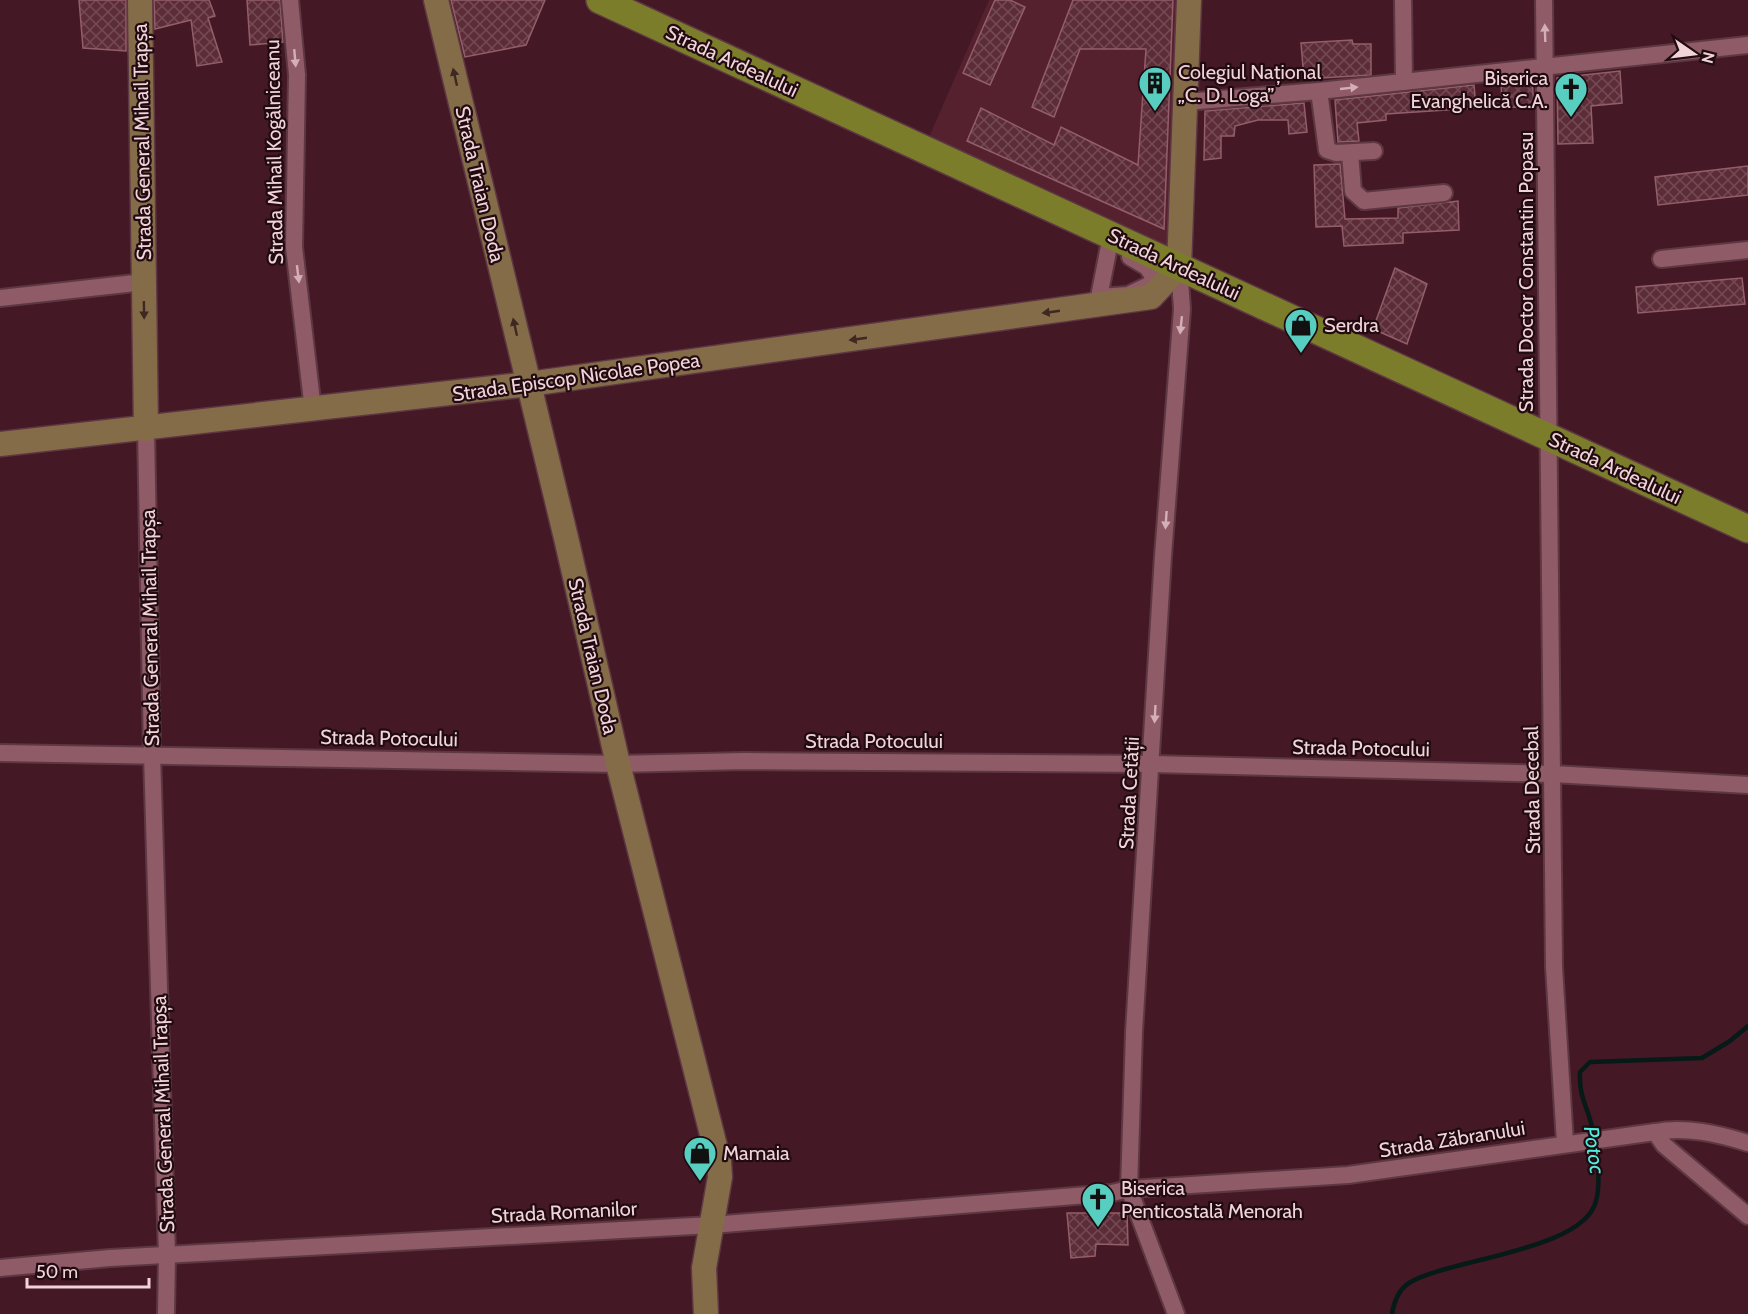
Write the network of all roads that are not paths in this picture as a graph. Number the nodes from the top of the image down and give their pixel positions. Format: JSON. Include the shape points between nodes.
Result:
{"nodes":[{"id":1,"x":140,"y":0,"type":"edge"},
{"id":2,"x":290,"y":0,"type":"edge"},
{"id":3,"x":436,"y":0,"type":"edge"},
{"id":4,"x":602,"y":0,"type":"edge"},
{"id":5,"x":1189,"y":0,"type":"edge"},
{"id":6,"x":1403,"y":0,"type":"edge"},
{"id":7,"x":1544,"y":0,"type":"edge"},
{"id":8,"x":1748,"y":45,"type":"edge"},
{"id":9,"x":1546,"y":67,"type":"junction"},
{"id":10,"x":1404,"y":82,"type":"junction"},
{"id":11,"x":1319,"y":91,"type":"junction"},
{"id":12,"x":1186,"y":102,"type":"junction"},
{"id":13,"x":1374,"y":151,"type":"dead end"},
{"id":14,"x":1350,"y":153,"type":"junction"},
{"id":15,"x":1444,"y":194,"type":"dead end"},
{"id":16,"x":1110,"y":241,"type":"junction"},
{"id":17,"x":1748,"y":250,"type":"edge"},
{"id":18,"x":1661,"y":259,"type":"dead end"},
{"id":19,"x":1179,"y":267,"type":"junction"},
{"id":20,"x":144,"y":282,"type":"junction"},
{"id":21,"x":0,"y":298,"type":"edge"},
{"id":22,"x":1099,"y":301,"type":"junction"},
{"id":23,"x":529,"y":384,"type":"junction"},
{"id":24,"x":313,"y":410,"type":"junction"},
{"id":25,"x":146,"y":429,"type":"junction"},
{"id":26,"x":1548,"y":437,"type":"junction"},
{"id":27,"x":0,"y":444,"type":"edge"},
{"id":28,"x":1748,"y":529,"type":"edge"},
{"id":29,"x":0,"y":753,"type":"edge"},
{"id":30,"x":152,"y":754,"type":"junction"},
{"id":31,"x":618,"y":764,"type":"junction"},
{"id":32,"x":1152,"y":764,"type":"junction"},
{"id":33,"x":1553,"y":774,"type":"junction"},
{"id":34,"x":1748,"y":785,"type":"edge"},
{"id":35,"x":1655,"y":1132,"type":"junction"},
{"id":36,"x":1565,"y":1143,"type":"junction"},
{"id":37,"x":1748,"y":1143,"type":"edge"},
{"id":38,"x":1129,"y":1189,"type":"junction"},
{"id":39,"x":1748,"y":1216,"type":"edge"},
{"id":40,"x":712,"y":1225,"type":"junction"},
{"id":41,"x":167,"y":1255,"type":"junction"},
{"id":42,"x":0,"y":1268,"type":"edge"},
{"id":43,"x":166,"y":1314,"type":"edge"},
{"id":44,"x":705,"y":1314,"type":"edge"},
{"id":45,"x":1176,"y":1314,"type":"edge"}],
"edges":[{"from":1,"to":20,"type":"street","name":"Strada General Mihail Trapșa"},
{"from":2,"to":24,"type":"street","name":"Strada Mihail Kogălniceanu","one_way":true,"via":[[297,75],[294,247]]},
{"from":23,"to":3,"type":"street","name":"Strada Traian Doda","one_way":true},
{"from":4,"to":16,"type":"main road","name":"Strada Ardealului"},
{"from":5,"to":12,"type":"street"},
{"from":6,"to":10,"type":"street"},
{"from":9,"to":7,"type":"street","name":"Strada Doctor Constantin Popasu","one_way":true},
{"from":8,"to":9,"type":"street"},
{"from":9,"to":10,"type":"street"},
{"from":9,"to":26,"type":"street","name":"Strada Doctor Constantin Popasu"},
{"from":11,"to":10,"type":"street","one_way":true},
{"from":11,"to":12,"type":"street"},
{"from":11,"to":14,"type":"street","via":[[1327,150]]},
{"from":12,"to":19,"type":"street"},
{"from":13,"to":14,"type":"street"},
{"from":14,"to":15,"type":"street","via":[[1353,191],[1358,199],[1372,202]]},
{"from":16,"to":19,"type":"main road","name":"Strada Ardealului"},
{"from":16,"to":22,"type":"street"},
{"from":16,"to":22,"type":"street","via":[[1147,267],[1153,276],[1151,284],[1143,289]]},
{"from":17,"to":18,"type":"street"},
{"from":19,"to":22,"type":"street","name":"Strada Episcop Nicolae Popea","via":[[1151,297]]},
{"from":19,"to":26,"type":"main road","name":"Strada Ardealului"},
{"from":19,"to":32,"type":"street","name":"Strada Cetății","one_way":true,"via":[[1182,309]]},
{"from":20,"to":21,"type":"street"},
{"from":20,"to":25,"type":"street","name":"Strada General Mihail Trapșa","one_way":true},
{"from":22,"to":23,"type":"street","name":"Strada Episcop Nicolae Popea","one_way":true},
{"from":23,"to":24,"type":"street","name":"Strada Episcop Nicolae Popea"},
{"from":23,"to":31,"type":"street","name":"Strada Traian Doda"},
{"from":24,"to":25,"type":"street","name":"Strada Episcop Nicolae Popea"},
{"from":25,"to":27,"type":"street","name":"Strada Episcop Nicolae Popea"},
{"from":25,"to":30,"type":"street","name":"Strada General Mihail Trapșa"},
{"from":26,"to":28,"type":"main road","name":"Strada Ardealului"},
{"from":26,"to":33,"type":"street","name":"Strada Decebal"},
{"from":29,"to":30,"type":"street","name":"Strada Potocului"},
{"from":30,"to":31,"type":"street","name":"Strada Potocului"},
{"from":30,"to":41,"type":"street","name":"Strada General Mihail Trapșa"},
{"from":31,"to":32,"type":"street","name":"Strada Potocului"},
{"from":31,"to":40,"type":"street","name":"Strada Traian Doda","via":[[719,1162]]},
{"from":32,"to":33,"type":"street","name":"Strada Potocului"},
{"from":32,"to":38,"type":"street","name":"Strada Cetății","via":[[1134,1032]]},
{"from":33,"to":34,"type":"street","name":"Strada Potocului"},
{"from":33,"to":36,"type":"street","name":"Strada Decebal","via":[[1554,968]]},
{"from":35,"to":36,"type":"street","name":"Strada Zăbranului"},
{"from":35,"to":37,"type":"street","name":"Strada Zăbranului","via":[[1694,1131]]},
{"from":35,"to":39,"type":"street","via":[[1664,1145]]},
{"from":36,"to":38,"type":"street","name":"Strada Zăbranului","via":[[1348,1175]]},
{"from":38,"to":40,"type":"street","name":"Strada Romanilor"},
{"from":38,"to":45,"type":"street","name":"Strada Cetății"},
{"from":40,"to":41,"type":"street","name":"Strada Romanilor"},
{"from":40,"to":44,"type":"street","name":"Strada Traian Doda","via":[[704,1268]]},
{"from":41,"to":42,"type":"street","name":"Strada Romanilor"},
{"from":41,"to":43,"type":"street","name":"Strada General Mihail Trapșa"}]}
